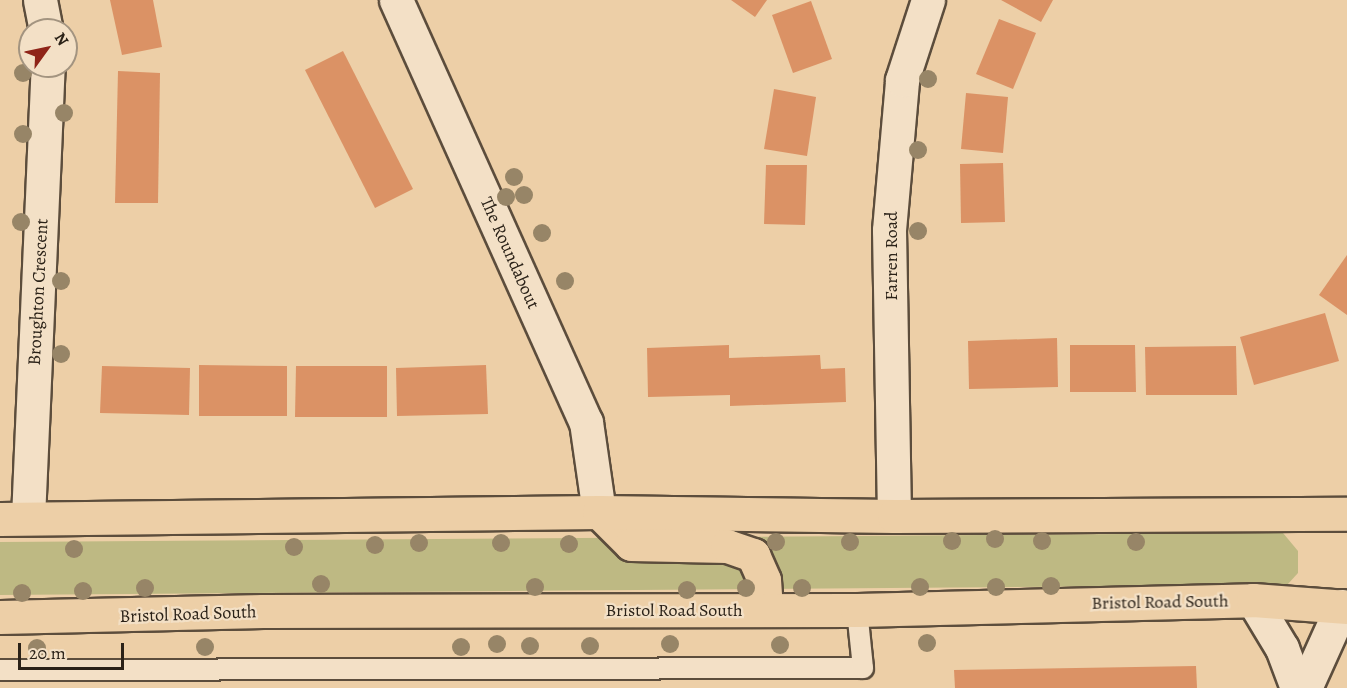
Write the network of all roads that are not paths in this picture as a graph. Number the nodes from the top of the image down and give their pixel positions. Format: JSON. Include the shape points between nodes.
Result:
{"nodes":[{"id":1,"x":40,"y":0,"type":"edge"},
{"id":2,"x":396,"y":0,"type":"edge"},
{"id":3,"x":928,"y":0,"type":"edge"},
{"id":4,"x":44,"y":18,"type":"edge"},
{"id":5,"x":47,"y":78,"type":"edge"},
{"id":6,"x":599,"y":512,"type":"junction"},
{"id":7,"x":1347,"y":514,"type":"edge"},
{"id":8,"x":894,"y":516,"type":"junction"},
{"id":9,"x":14,"y":519,"type":"edge"},
{"id":10,"x":1253,"y":600,"type":"junction"},
{"id":11,"x":1345,"y":607,"type":"edge"},
{"id":12,"x":766,"y":610,"type":"junction"},
{"id":13,"x":857,"y":610,"type":"junction"},
{"id":14,"x":0,"y":617,"type":"edge"},
{"id":15,"x":0,"y":670,"type":"edge"},
{"id":16,"x":1297,"y":688,"type":"edge"},
{"id":17,"x":1305,"y":688,"type":"edge"}],
"edges":[{"from":1,"to":4,"type":"street"},
{"from":2,"to":6,"type":"street","name":"The Roundabout","via":[[586,422]]},
{"from":3,"to":8,"type":"street","name":"Farren Road","via":[[902,80],[889,230]]},
{"from":5,"to":9,"type":"street","name":"Broughton Crescent"},
{"from":6,"to":8,"type":"highway"},
{"from":6,"to":9,"type":"highway"},
{"from":6,"to":12,"type":"highway","via":[[631,544],[727,546],[753,555],[764,580]]},
{"from":7,"to":8,"type":"highway"},
{"from":10,"to":11,"type":"highway","name":"Bristol Road South"},
{"from":10,"to":13,"type":"highway","name":"Bristol Road South"},
{"from":10,"to":16,"type":"street","via":[[1281,648]]},
{"from":11,"to":17,"type":"street"},
{"from":12,"to":13,"type":"highway","name":"Bristol Road South"},
{"from":12,"to":14,"type":"highway","name":"Bristol Road South","via":[[263,611]]},
{"from":13,"to":15,"type":"lane","via":[[863,668]]}]}
